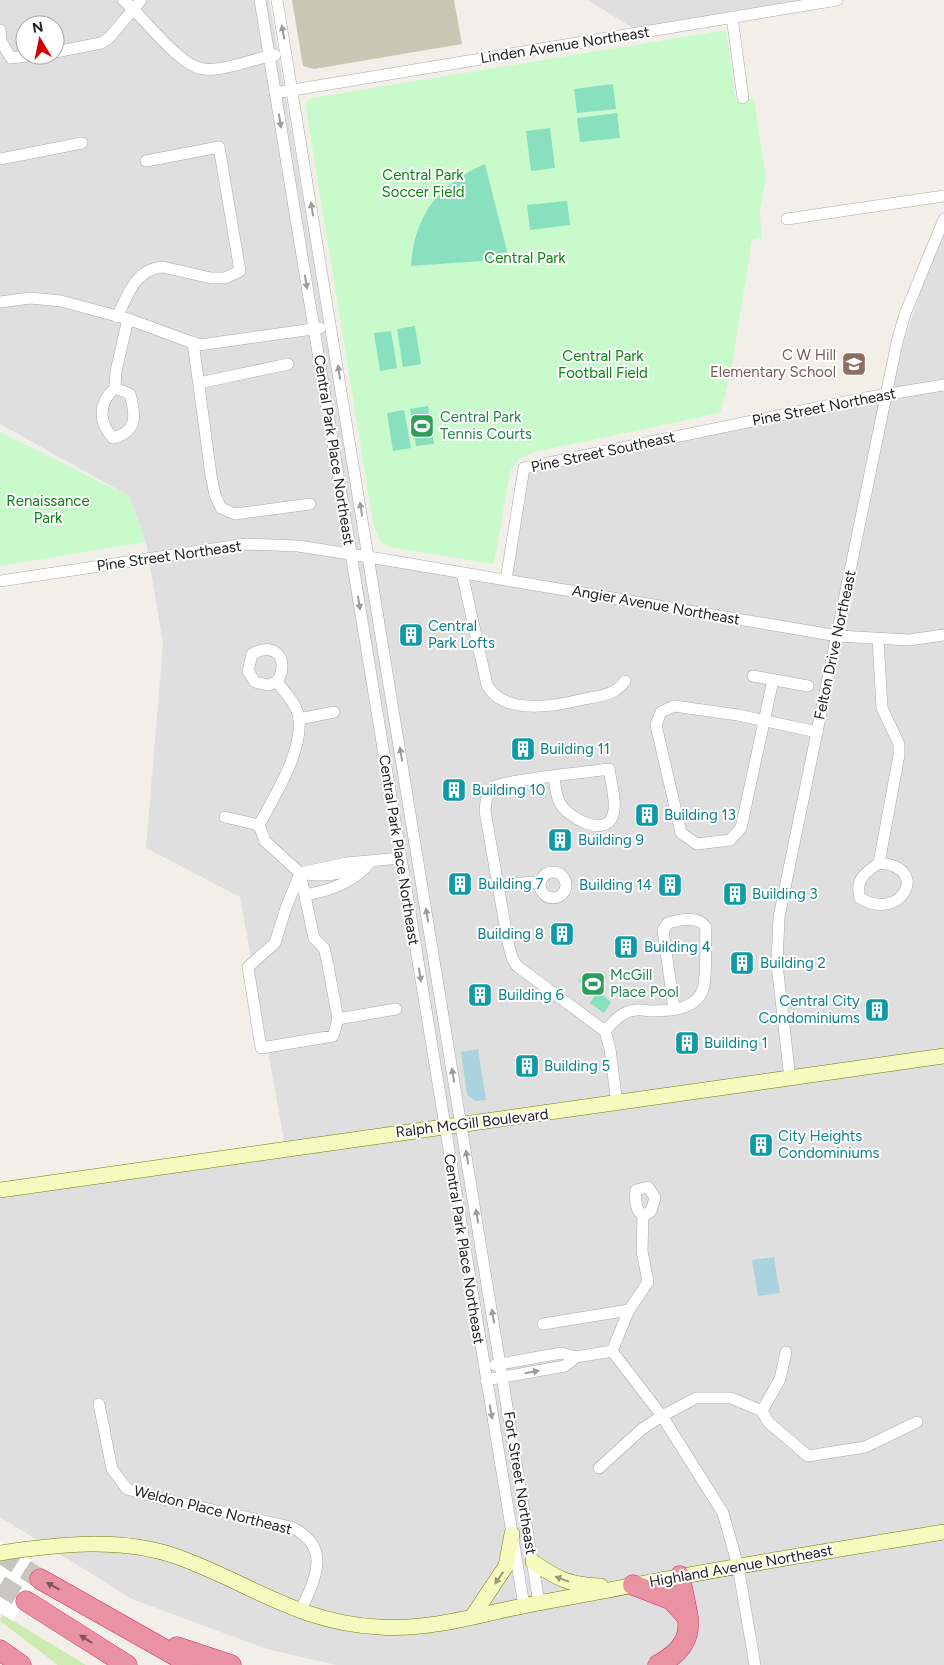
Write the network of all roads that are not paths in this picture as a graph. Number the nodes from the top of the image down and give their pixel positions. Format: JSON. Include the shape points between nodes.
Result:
{"nodes":[{"id":1,"x":123,"y":0,"type":"edge"},
{"id":2,"x":260,"y":0,"type":"edge"},
{"id":3,"x":277,"y":0,"type":"edge"},
{"id":4,"x":837,"y":0,"type":"edge"},
{"id":5,"x":137,"y":4,"type":"edge"},
{"id":6,"x":732,"y":17,"type":"junction"},
{"id":7,"x":0,"y":30,"type":"edge"},
{"id":8,"x":65,"y":50,"type":"edge"},
{"id":9,"x":286,"y":53,"type":"junction"},
{"id":10,"x":269,"y":56,"type":"junction"},
{"id":11,"x":15,"y":58,"type":"edge"},
{"id":12,"x":293,"y":90,"type":"junction"},
{"id":13,"x":275,"y":94,"type":"junction"},
{"id":14,"x":743,"y":98,"type":"dead end"},
{"id":15,"x":82,"y":143,"type":"dead end"},
{"id":16,"x":0,"y":159,"type":"edge"},
{"id":17,"x":146,"y":161,"type":"dead end"},
{"id":18,"x":944,"y":196,"type":"edge"},
{"id":19,"x":944,"y":218,"type":"edge"},
{"id":20,"x":787,"y":219,"type":"dead end"},
{"id":21,"x":0,"y":301,"type":"edge"},
{"id":22,"x":122,"y":318,"type":"junction"},
{"id":23,"x":332,"y":327,"type":"junction"},
{"id":24,"x":314,"y":329,"type":"junction"},
{"id":25,"x":193,"y":342,"type":"junction"},
{"id":26,"x":288,"y":364,"type":"dead end"},
{"id":27,"x":198,"y":383,"type":"junction"},
{"id":28,"x":944,"y":385,"type":"edge"},
{"id":29,"x":115,"y":388,"type":"dead end"},
{"id":30,"x":886,"y":395,"type":"junction"},
{"id":31,"x":704,"y":431,"type":"joint"},
{"id":32,"x":310,"y":504,"type":"dead end"},
{"id":33,"x":351,"y":554,"type":"junction"},
{"id":34,"x":369,"y":557,"type":"junction"},
{"id":35,"x":462,"y":573,"type":"junction"},
{"id":36,"x":506,"y":580,"type":"junction"},
{"id":37,"x":0,"y":581,"type":"edge"},
{"id":38,"x":944,"y":635,"type":"edge"},
{"id":39,"x":838,"y":636,"type":"junction"},
{"id":40,"x":878,"y":639,"type":"junction"},
{"id":41,"x":753,"y":676,"type":"dead end"},
{"id":42,"x":773,"y":680,"type":"junction"},
{"id":43,"x":625,"y":681,"type":"dead end"},
{"id":44,"x":277,"y":682,"type":"dead end"},
{"id":45,"x":808,"y":686,"type":"dead end"},
{"id":46,"x":334,"y":712,"type":"dead end"},
{"id":47,"x":299,"y":719,"type":"junction"},
{"id":48,"x":765,"y":720,"type":"junction"},
{"id":49,"x":817,"y":732,"type":"junction"},
{"id":50,"x":554,"y":777,"type":"junction"},
{"id":51,"x":225,"y":817,"type":"dead end"},
{"id":52,"x":259,"y":825,"type":"junction"},
{"id":53,"x":400,"y":858,"type":"junction"},
{"id":54,"x":367,"y":861,"type":"junction"},
{"id":55,"x":879,"y":863,"type":"junction"},
{"id":56,"x":331,"y":870,"type":"junction"},
{"id":57,"x":300,"y":874,"type":"junction"},
{"id":58,"x":540,"y":884,"type":"dead end"},
{"id":59,"x":499,"y":886,"type":"junction"},
{"id":60,"x":334,"y":888,"type":"junction"},
{"id":61,"x":305,"y":895,"type":"junction"},
{"id":62,"x":396,"y":1009,"type":"dead end"},
{"id":63,"x":674,"y":1009,"type":"junction"},
{"id":64,"x":338,"y":1019,"type":"junction"},
{"id":65,"x":605,"y":1031,"type":"junction"},
{"id":66,"x":944,"y":1056,"type":"edge"},
{"id":67,"x":790,"y":1079,"type":"junction"},
{"id":68,"x":617,"y":1104,"type":"junction"},
{"id":69,"x":461,"y":1123,"type":"junction"},
{"id":70,"x":444,"y":1126,"type":"junction"},
{"id":71,"x":0,"y":1190,"type":"edge"},
{"id":72,"x":644,"y":1216,"type":"dead end"},
{"id":73,"x":629,"y":1310,"type":"junction"},
{"id":74,"x":543,"y":1324,"type":"dead end"},
{"id":75,"x":612,"y":1351,"type":"junction"},
{"id":76,"x":786,"y":1352,"type":"dead end"},
{"id":77,"x":576,"y":1357,"type":"junction"},
{"id":78,"x":501,"y":1364,"type":"junction"},
{"id":79,"x":484,"y":1366,"type":"junction"},
{"id":80,"x":503,"y":1377,"type":"junction"},
{"id":81,"x":486,"y":1380,"type":"junction"},
{"id":82,"x":99,"y":1404,"type":"dead end"},
{"id":83,"x":762,"y":1411,"type":"junction"},
{"id":84,"x":662,"y":1416,"type":"junction"},
{"id":85,"x":917,"y":1422,"type":"dead end"},
{"id":86,"x":599,"y":1468,"type":"dead end"},
{"id":87,"x":944,"y":1532,"type":"edge"},
{"id":88,"x":512,"y":1534,"type":"junction"},
{"id":89,"x":8,"y":1551,"type":"edge"},
{"id":90,"x":533,"y":1562,"type":"junction"},
{"id":91,"x":738,"y":1566,"type":"junction"},
{"id":92,"x":680,"y":1576,"type":"junction"},
{"id":93,"x":40,"y":1579,"type":"tunnel mouth"},
{"id":94,"x":630,"y":1586,"type":"junction"},
{"id":95,"x":26,"y":1601,"type":"tunnel mouth"},
{"id":96,"x":532,"y":1604,"type":"junction"},
{"id":97,"x":300,"y":1612,"type":"junction"},
{"id":98,"x":472,"y":1617,"type":"junction"},
{"id":99,"x":689,"y":1620,"type":"junction"},
{"id":100,"x":126,"y":1627,"type":"junction"},
{"id":101,"x":0,"y":1650,"type":"edge"},
{"id":102,"x":21,"y":1665,"type":"edge"},
{"id":103,"x":127,"y":1665,"type":"edge"},
{"id":104,"x":192,"y":1665,"type":"edge"},
{"id":105,"x":231,"y":1665,"type":"edge"},
{"id":106,"x":658,"y":1665,"type":"edge"},
{"id":107,"x":755,"y":1665,"type":"edge"}],
"edges":[{"from":1,"to":5,"type":"street"},
{"from":2,"to":10,"type":"street","name":"Central Park Place Northeast"},
{"from":9,"to":3,"type":"street","name":"Central Park Place Northeast","one_way":true},
{"from":4,"to":6,"type":"street","name":"Linden Avenue Northeast"},
{"from":5,"to":8,"type":"street","via":[[101,43]]},
{"from":5,"to":10,"type":"street","via":[[183,60],[203,69]]},
{"from":6,"to":12,"type":"street","name":"Linden Avenue Northeast"},
{"from":6,"to":14,"type":"street"},
{"from":7,"to":11,"type":"street","via":[[11,58]]},
{"from":9,"to":10,"type":"street"},
{"from":9,"to":12,"type":"street","name":"Central Park Place Northeast"},
{"from":10,"to":13,"type":"street","name":"Central Park Place Northeast"},
{"from":12,"to":13,"type":"street"},
{"from":23,"to":12,"type":"street","name":"Central Park Place Northeast","one_way":true},
{"from":13,"to":24,"type":"street","name":"Central Park Place Northeast","one_way":true},
{"from":15,"to":16,"type":"street"},
{"from":17,"to":22,"type":"street","via":[[219,147],[240,271],[225,278],[211,278],[155,268],[138,277]]},
{"from":18,"to":20,"type":"street"},
{"from":19,"to":30,"type":"street","name":"Felton Drive Northeast","via":[[905,314]]},
{"from":21,"to":22,"type":"street","via":[[30,298],[61,301]]},
{"from":22,"to":25,"type":"street"},
{"from":22,"to":29,"type":"street"},
{"from":23,"to":24,"type":"street"},
{"from":34,"to":23,"type":"street","name":"Central Park Place Northeast","one_way":true},
{"from":24,"to":25,"type":"street","via":[[237,341]]},
{"from":24,"to":33,"type":"street","name":"Central Park Place Northeast"},
{"from":25,"to":27,"type":"street"},
{"from":26,"to":27,"type":"street"},
{"from":27,"to":32,"type":"street","via":[[215,495],[221,508],[235,514]]},
{"from":28,"to":30,"type":"street","name":"Pine Street Northeast"},
{"from":30,"to":31,"type":"street","name":"Pine Street Northeast"},
{"from":30,"to":39,"type":"street","name":"Felton Drive Northeast"},
{"from":31,"to":36,"type":"street","name":"Pine Street Southeast","via":[[524,468]]},
{"from":33,"to":34,"type":"street","name":"Pine Street Northeast"},
{"from":33,"to":37,"type":"street","name":"Pine Street Northeast","via":[[298,546],[246,544]]},
{"from":33,"to":53,"type":"street","name":"Central Park Place Northeast","one_way":true},
{"from":34,"to":35,"type":"street","name":"Angier Avenue Northeast"},
{"from":69,"to":34,"type":"street","name":"Central Park Place Northeast","one_way":true},
{"from":35,"to":36,"type":"street","name":"Angier Avenue Northeast"},
{"from":35,"to":43,"type":"street","via":[[487,685],[504,701],[547,706],[610,694],[621,688]]},
{"from":36,"to":39,"type":"street","name":"Angier Avenue Northeast"},
{"from":38,"to":40,"type":"street","name":"Angier Avenue Northeast","via":[[909,640]]},
{"from":39,"to":40,"type":"street","name":"Angier Avenue Northeast"},
{"from":39,"to":49,"type":"street","name":"Felton Drive Northeast"},
{"from":40,"to":55,"type":"street","via":[[882,708],[899,744],[900,755]]},
{"from":41,"to":42,"type":"street"},
{"from":42,"to":45,"type":"street"},
{"from":42,"to":48,"type":"street"},
{"from":44,"to":47,"type":"street"},
{"from":46,"to":47,"type":"street"},
{"from":47,"to":52,"type":"street","via":[[298,737],[284,779]]},
{"from":48,"to":48,"type":"street","via":[[674,706],[662,712],[656,725],[680,833],[697,844],[730,840],[741,828]]},
{"from":48,"to":49,"type":"street"},
{"from":49,"to":67,"type":"street","name":"Felton Drive Northeast","via":[[778,917],[777,964]]},
{"from":50,"to":50,"type":"street","via":[[559,802],[564,809],[591,826],[605,825],[610,821],[614,814],[614,801],[609,769]]},
{"from":50,"to":59,"type":"street","via":[[495,786],[487,795],[485,811]]},
{"from":51,"to":52,"type":"street"},
{"from":52,"to":57,"type":"street","via":[[265,841]]},
{"from":53,"to":54,"type":"street"},
{"from":53,"to":70,"type":"street","name":"Central Park Place Northeast","one_way":true},
{"from":54,"to":56,"type":"street"},
{"from":54,"to":60,"type":"street","via":[[362,872]]},
{"from":55,"to":55,"type":"street","via":[[858,883],[860,898],[870,903],[891,903],[901,898],[906,889],[906,878],[903,870],[894,864]]},
{"from":56,"to":57,"type":"street"},
{"from":56,"to":60,"type":"street"},
{"from":57,"to":61,"type":"street"},
{"from":57,"to":64,"type":"street","via":[[275,943],[248,967],[261,1048],[333,1036]]},
{"from":58,"to":59,"type":"street","via":[[523,882]]},
{"from":59,"to":65,"type":"street","via":[[508,942],[517,966]]},
{"from":60,"to":61,"type":"street"},
{"from":61,"to":64,"type":"street","via":[[314,938],[324,948]]},
{"from":62,"to":64,"type":"street"},
{"from":63,"to":63,"type":"street","via":[[663,930],[674,921],[696,920],[706,927],[704,985],[693,1004]]},
{"from":63,"to":65,"type":"street","via":[[635,1010],[619,1016]]},
{"from":65,"to":68,"type":"street"},
{"from":66,"to":67,"type":"main road","name":"Ralph McGill Boulevard"},
{"from":67,"to":68,"type":"main road","name":"Ralph McGill Boulevard"},
{"from":68,"to":69,"type":"main road","name":"Ralph McGill Boulevard"},
{"from":69,"to":70,"type":"main road","name":"Ralph McGill Boulevard"},
{"from":78,"to":69,"type":"street","name":"Central Park Place Northeast","one_way":true},
{"from":70,"to":71,"type":"main road","name":"Ralph McGill Boulevard"},
{"from":70,"to":79,"type":"street","name":"Central Park Place Northeast"},
{"from":72,"to":73,"type":"street","via":[[642,1251],[648,1282]]},
{"from":73,"to":74,"type":"street"},
{"from":73,"to":75,"type":"street"},
{"from":75,"to":77,"type":"street"},
{"from":75,"to":84,"type":"street"},
{"from":76,"to":83,"type":"street","via":[[780,1379]]},
{"from":77,"to":78,"type":"street","via":[[561,1353]]},
{"from":80,"to":77,"type":"street","one_way":true,"via":[[565,1366]]},
{"from":78,"to":79,"type":"street"},
{"from":78,"to":80,"type":"street","name":"Fort Street Northeast"},
{"from":79,"to":81,"type":"street","name":"Central Park Place Northeast"},
{"from":80,"to":81,"type":"street"},
{"from":80,"to":90,"type":"street","name":"Fort Street Northeast"},
{"from":81,"to":88,"type":"street","name":"Central Park Place Northeast","one_way":true},
{"from":82,"to":97,"type":"street","name":"Weldon Place Northeast","via":[[112,1469],[127,1489],[291,1527],[308,1538],[315,1548],[317,1571]]},
{"from":83,"to":84,"type":"street","via":[[731,1398],[696,1398]]},
{"from":83,"to":85,"type":"street","via":[[768,1422],[808,1456],[865,1447]]},
{"from":84,"to":86,"type":"street","via":[[642,1429]]},
{"from":84,"to":91,"type":"street","via":[[723,1513]]},
{"from":87,"to":91,"type":"main road","name":"Highland Avenue Northeast"},
{"from":88,"to":96,"type":"street","name":"Central Park Place Northeast"},
{"from":88,"to":98,"type":"main road","one_way":true,"via":[[506,1566]]},
{"from":89,"to":97,"type":"main road","name":"Highland Avenue Northeast","via":[[72,1544],[138,1548],[177,1557]]},
{"from":94,"to":90,"type":"main road","one_way":true,"via":[[565,1582]]},
{"from":90,"to":96,"type":"street","name":"Fort Street Northeast"},
{"from":91,"to":92,"type":"main road","name":"Highland Avenue Northeast"},
{"from":91,"to":107,"type":"street"},
{"from":92,"to":94,"type":"main road","name":"Highland Avenue Northeast"},
{"from":92,"to":99,"type":"highway"},
{"from":100,"to":93,"type":"highway","one_way":true},
{"from":94,"to":96,"type":"main road","name":"Highland Avenue Northeast"},
{"from":94,"to":99,"type":"highway","via":[[672,1600]]},
{"from":103,"to":95,"type":"highway","one_way":true},
{"from":96,"to":98,"type":"main road","name":"Highland Avenue Northeast"},
{"from":97,"to":98,"type":"main road","name":"Highland Avenue Northeast","via":[[327,1620],[378,1627],[424,1626]]},
{"from":99,"to":106,"type":"highway","via":[[684,1645]]},
{"from":100,"to":104,"type":"highway"},
{"from":100,"to":105,"type":"highway"},
{"from":101,"to":102,"type":"highway"}]}
